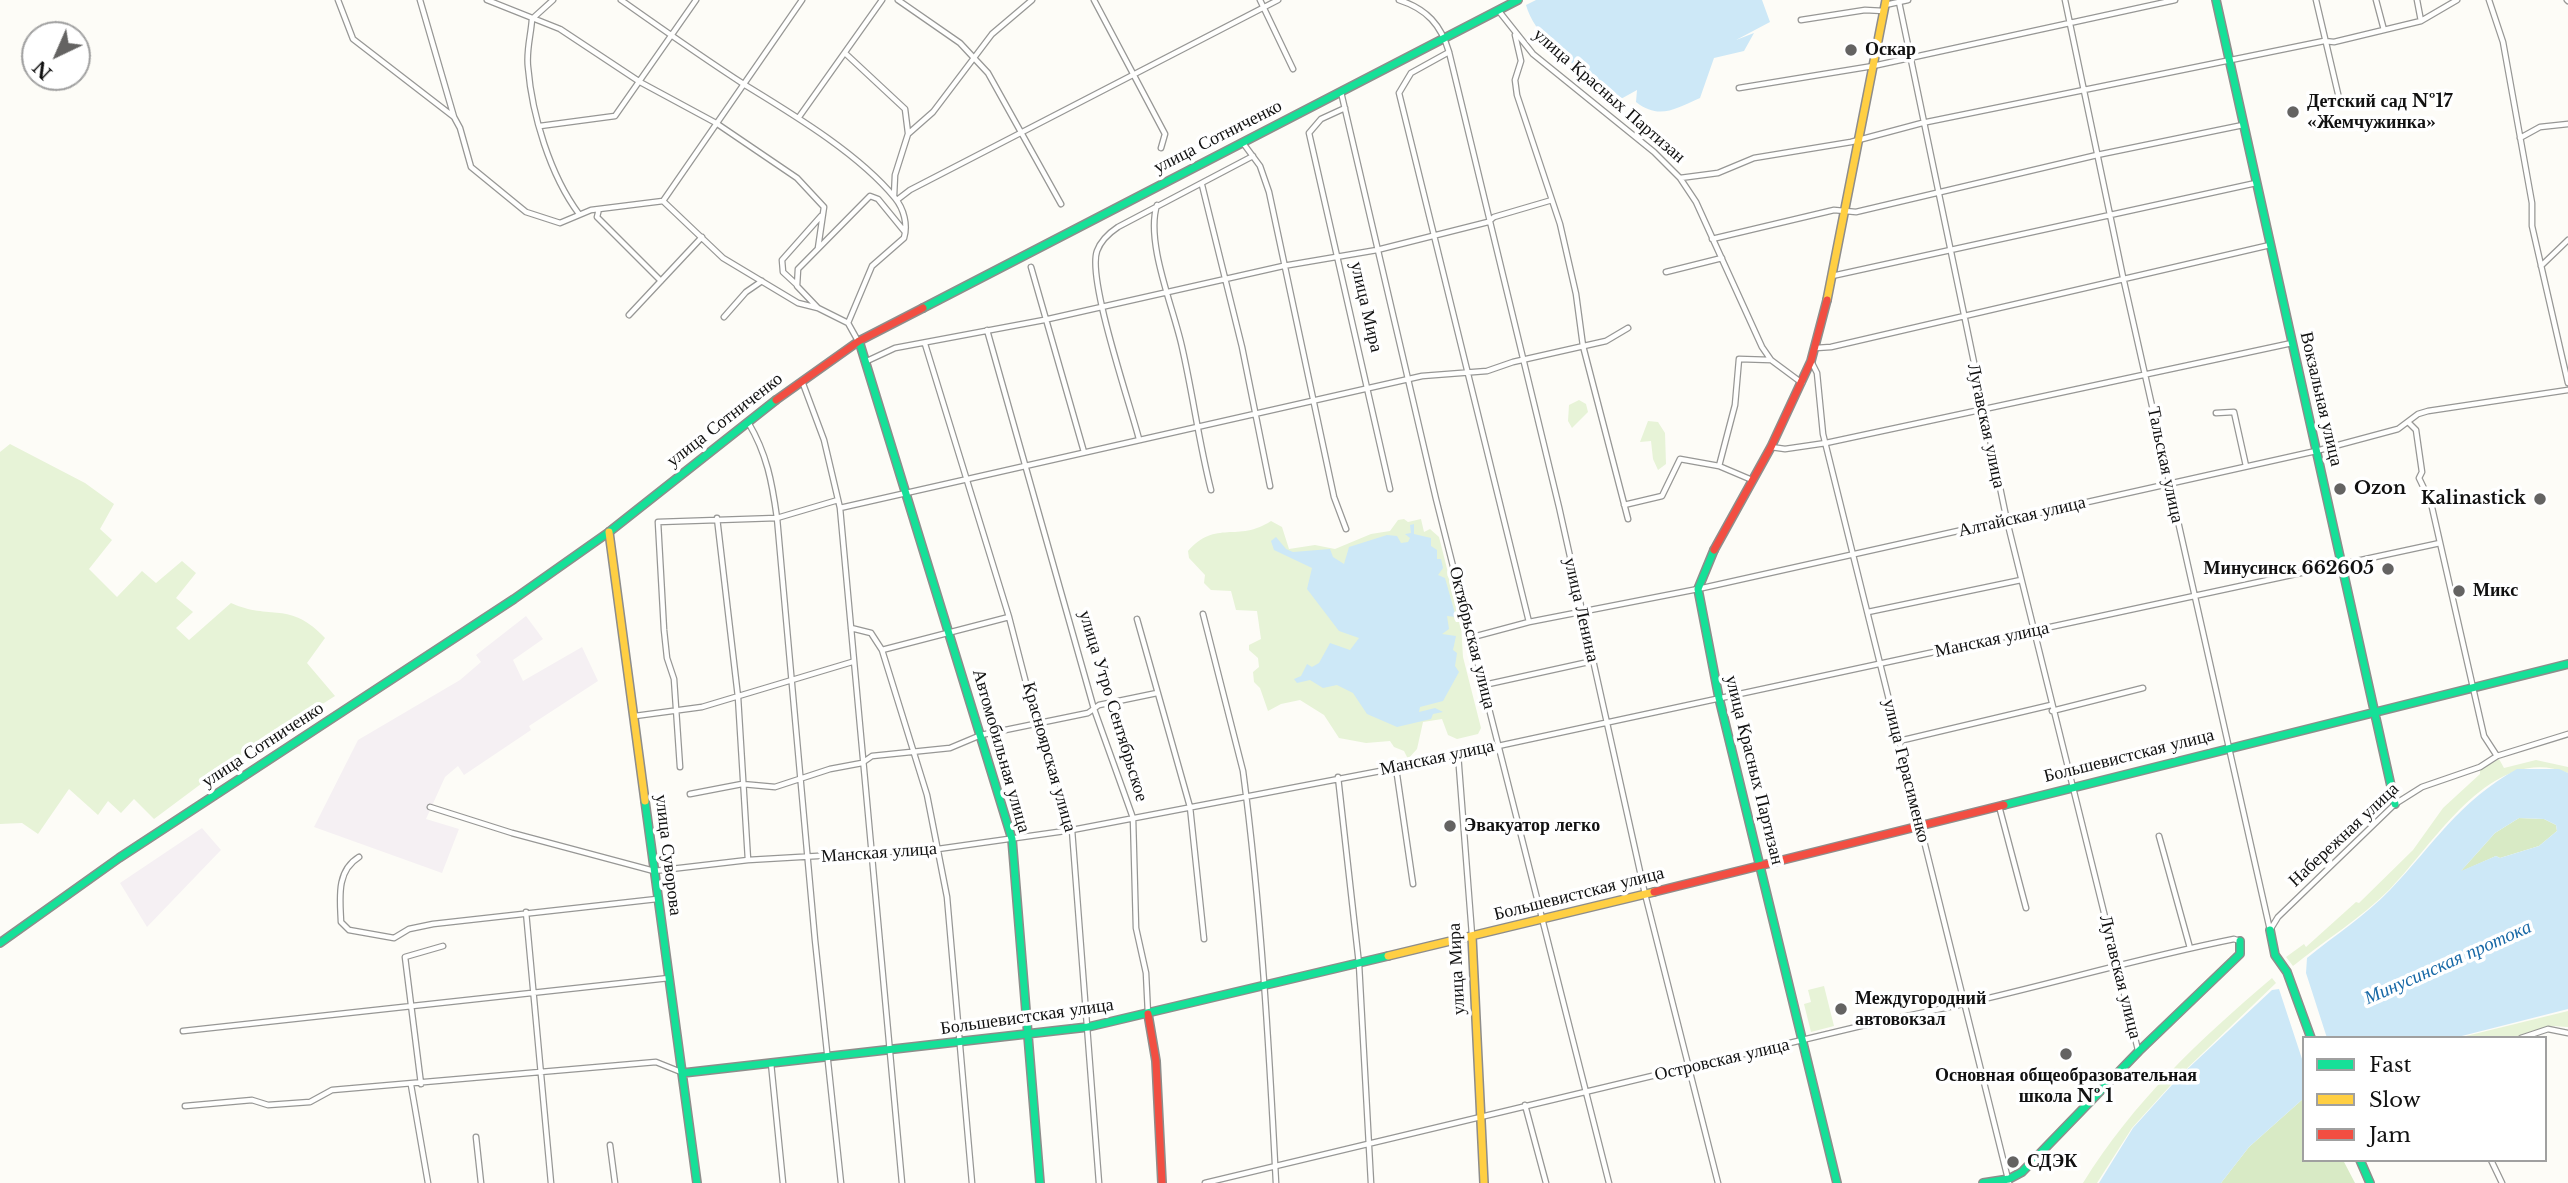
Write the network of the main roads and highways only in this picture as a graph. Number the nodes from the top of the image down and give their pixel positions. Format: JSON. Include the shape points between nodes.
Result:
{"nodes":[{"id":1,"x":1517,"y":0,"type":"edge"},
{"id":2,"x":2216,"y":0,"type":"edge"},
{"id":3,"x":1885,"y":5,"type":"edge"},
{"id":4,"x":859,"y":341,"type":"junction"},
{"id":5,"x":608,"y":532,"type":"junction"},
{"id":6,"x":2568,"y":664,"type":"edge"},
{"id":7,"x":2376,"y":711,"type":"junction"},
{"id":8,"x":2395,"y":804,"type":"road end"},
{"id":9,"x":1760,"y":864,"type":"junction"},
{"id":10,"x":2270,"y":930,"type":"road end"},
{"id":11,"x":1472,"y":936,"type":"junction"},
{"id":12,"x":2240,"y":941,"type":"road end"},
{"id":13,"x":0,"y":943,"type":"edge"},
{"id":14,"x":1148,"y":1014,"type":"junction"},
{"id":15,"x":1026,"y":1035,"type":"junction"},
{"id":16,"x":2310,"y":1036,"type":"edge"},
{"id":17,"x":683,"y":1073,"type":"junction"},
{"id":18,"x":2361,"y":1162,"type":"edge"},
{"id":19,"x":2009,"y":1181,"type":"edge"},
{"id":20,"x":697,"y":1183,"type":"edge"},
{"id":21,"x":1040,"y":1183,"type":"edge"},
{"id":22,"x":1162,"y":1183,"type":"edge"},
{"id":23,"x":1484,"y":1183,"type":"edge"},
{"id":24,"x":1837,"y":1183,"type":"edge"},
{"id":25,"x":1983,"y":1183,"type":"edge"},
{"id":26,"x":2370,"y":1183,"type":"edge"}],
"edges":[{"from":1,"to":4,"type":"main road","name":"улица Сотниченко"},
{"from":2,"to":7,"type":"main road","name":"Вокзальная улица"},
{"from":3,"to":9,"type":"main road","name":"улица Красных Партизан","via":[[1816,348],[1698,589]]},
{"from":4,"to":5,"type":"main road","name":"улица Сотниченко"},
{"from":4,"to":15,"type":"main road","name":"Автомобильная улица","via":[[1012,839]]},
{"from":5,"to":13,"type":"main road","name":"улица Сотниченко","via":[[458,637],[119,858]]},
{"from":5,"to":17,"type":"main road","name":"улица Суворова"},
{"from":6,"to":7,"type":"main road","name":"Большевистская улица"},
{"from":7,"to":8,"type":"main road","name":"Вокзальная улица"},
{"from":7,"to":9,"type":"main road","name":"Большевистская улица"},
{"from":9,"to":11,"type":"main road","name":"Большевистская улица"},
{"from":9,"to":24,"type":"main road","name":"улица Красных Партизан"},
{"from":10,"to":16,"type":"main road","via":[[2275,955],[2287,972]]},
{"from":11,"to":14,"type":"main road","name":"Большевистская улица"},
{"from":11,"to":23,"type":"main road","name":"улица Мира"},
{"from":12,"to":19,"type":"main road","via":[[2240,954]]},
{"from":14,"to":15,"type":"main road","name":"Большевистская улица"},
{"from":14,"to":22,"type":"main road","name":"улица Утро Сентябрьское","via":[[1156,1061]]},
{"from":15,"to":17,"type":"main road","name":"Большевистская улица"},
{"from":15,"to":21,"type":"main road","name":"Автомобильная улица"},
{"from":17,"to":20,"type":"main road","name":"улица Суворова"},
{"from":18,"to":26,"type":"main road"},
{"from":19,"to":25,"type":"main road"}]}
